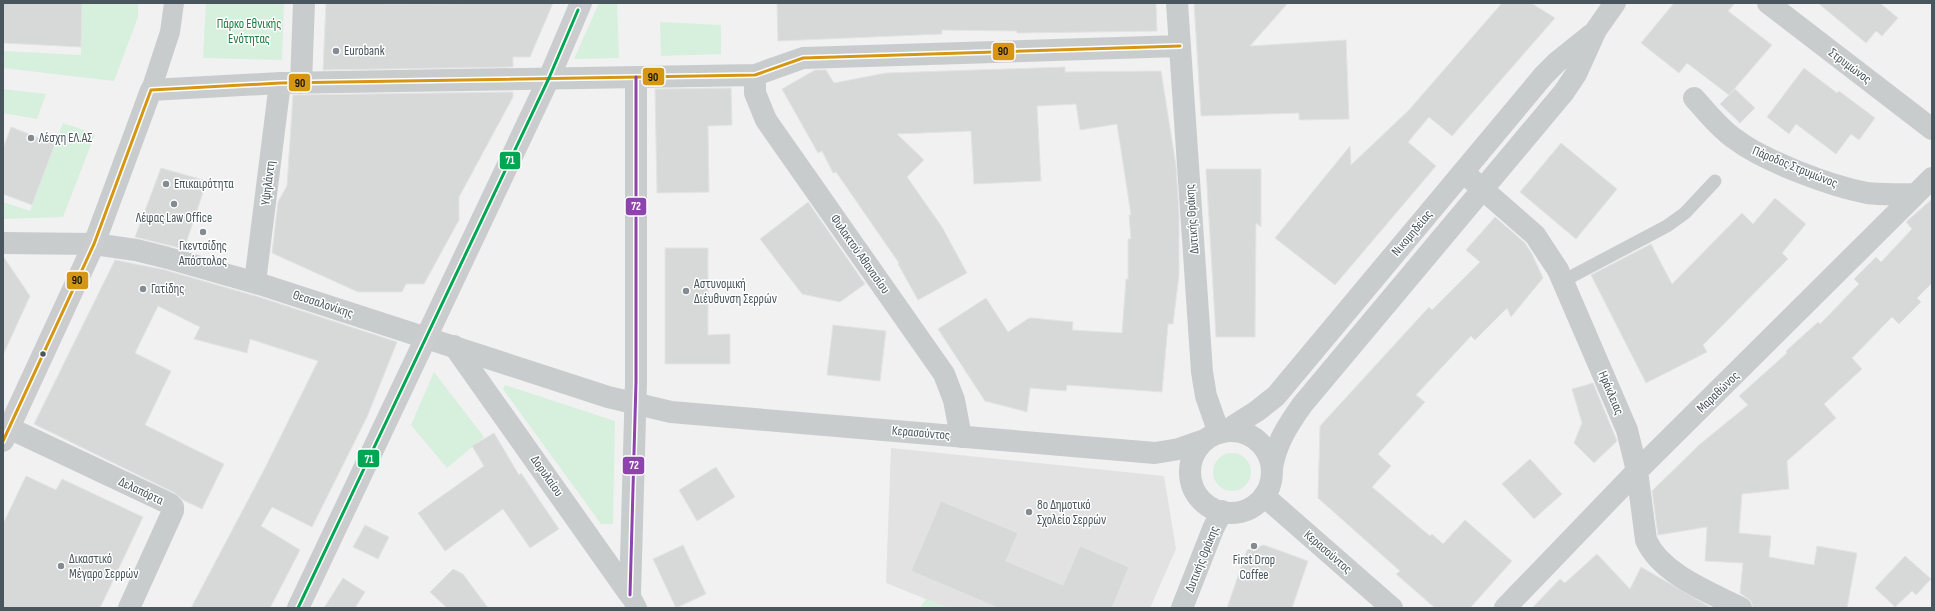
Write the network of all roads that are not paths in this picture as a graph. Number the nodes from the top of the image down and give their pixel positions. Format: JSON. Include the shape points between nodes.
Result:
{"nodes":[{"id":1,"x":174,"y":3,"type":"edge"},
{"id":2,"x":304,"y":3,"type":"edge"},
{"id":3,"x":581,"y":3,"type":"edge"},
{"id":4,"x":1177,"y":3,"type":"edge"},
{"id":5,"x":1615,"y":3,"type":"edge"},
{"id":6,"x":1768,"y":3,"type":"edge"},
{"id":7,"x":1596,"y":30,"type":"junction"},
{"id":8,"x":1180,"y":46,"type":"junction"},
{"id":9,"x":755,"y":75,"type":"junction"},
{"id":10,"x":636,"y":77,"type":"junction"},
{"id":11,"x":549,"y":78,"type":"junction"},
{"id":12,"x":291,"y":83,"type":"junction"},
{"id":13,"x":152,"y":90,"type":"junction"},
{"id":14,"x":1694,"y":98,"type":"dead end"},
{"id":15,"x":1932,"y":129,"type":"edge"},
{"id":16,"x":1463,"y":172,"type":"junction"},
{"id":17,"x":1932,"y":178,"type":"edge"},
{"id":18,"x":1715,"y":181,"type":"dead end"},
{"id":19,"x":1483,"y":190,"type":"junction"},
{"id":20,"x":1915,"y":194,"type":"junction"},
{"id":21,"x":3,"y":243,"type":"edge"},
{"id":22,"x":94,"y":244,"type":"junction"},
{"id":23,"x":1563,"y":281,"type":"junction"},
{"id":24,"x":255,"y":282,"type":"junction"},
{"id":25,"x":427,"y":337,"type":"junction"},
{"id":26,"x":454,"y":346,"type":"junction"},
{"id":27,"x":636,"y":405,"type":"junction"},
{"id":28,"x":6,"y":434,"type":"edge"},
{"id":29,"x":1216,"y":435,"type":"junction"},
{"id":30,"x":961,"y":437,"type":"junction"},
{"id":31,"x":1272,"y":468,"type":"junction"},
{"id":32,"x":1637,"y":471,"type":"junction"},
{"id":33,"x":1264,"y":496,"type":"junction"},
{"id":34,"x":1222,"y":511,"type":"junction"},
{"id":35,"x":633,"y":601,"type":"edge"},
{"id":36,"x":129,"y":608,"type":"edge"},
{"id":37,"x":298,"y":608,"type":"edge"},
{"id":38,"x":1182,"y":608,"type":"edge"},
{"id":39,"x":1392,"y":608,"type":"edge"},
{"id":40,"x":1505,"y":608,"type":"edge"},
{"id":41,"x":1741,"y":608,"type":"edge"}],
"edges":[{"from":1,"to":13,"type":"street","via":[[170,32]]},
{"from":2,"to":12,"type":"street","name":"Υψηλάντη"},
{"from":3,"to":11,"type":"main road"},
{"from":4,"to":8,"type":"street","name":"Δυτικής Θράκης"},
{"from":5,"to":7,"type":"street","name":"Νικομηδείας"},
{"from":6,"to":15,"type":"street","name":"Στρυμώνος"},
{"from":7,"to":16,"type":"street","name":"Νικομηδείας","via":[[1544,75]]},
{"from":7,"to":19,"type":"street","name":"Νικομηδείας","via":[[1576,74],[1564,92]]},
{"from":8,"to":9,"type":"street","via":[[804,58]]},
{"from":8,"to":29,"type":"street","name":"Δυτικής Θράκης","via":[[1202,372]]},
{"from":9,"to":10,"type":"street"},
{"from":9,"to":30,"type":"street","name":"Φυλακτού Αθανασίου","via":[[755,93],[766,120],[944,374],[954,400]]},
{"from":10,"to":11,"type":"street"},
{"from":10,"to":27,"type":"street"},
{"from":11,"to":12,"type":"street"},
{"from":11,"to":25,"type":"main road"},
{"from":12,"to":13,"type":"street"},
{"from":12,"to":24,"type":"street","name":"Υψηλάντη"},
{"from":13,"to":22,"type":"street"},
{"from":14,"to":20,"type":"street","name":"Πάροδος Στρυμώνος","via":[[1735,139],[1773,160],[1850,189],[1874,193]]},
{"from":16,"to":19,"type":"street","name":"Ηράκλειας"},
{"from":16,"to":29,"type":"street","name":"Νικομηδείας","via":[[1276,396],[1257,412]]},
{"from":17,"to":20,"type":"street","name":"Μαραθώνος"},
{"from":18,"to":23,"type":"lane","via":[[1685,213],[1667,226]]},
{"from":19,"to":23,"type":"street","name":"Ηράκλειας","via":[[1535,235]]},
{"from":19,"to":31,"type":"street","name":"Νικομηδείας","via":[[1302,404],[1282,436]]},
{"from":20,"to":32,"type":"street","name":"Μαραθώνος"},
{"from":21,"to":22,"type":"street","name":"Θεσσαλονίκης"},
{"from":22,"to":24,"type":"street","name":"Θεσσαλονίκης","via":[[136,250]]},
{"from":22,"to":28,"type":"main road"},
{"from":23,"to":32,"type":"street","name":"Ηράκλειας","via":[[1628,430]]},
{"from":24,"to":25,"type":"street","name":"Θεσσαλονίκης"},
{"from":25,"to":26,"type":"street","name":"Θεσσαλονίκης"},
{"from":25,"to":37,"type":"main road"},
{"from":26,"to":27,"type":"street","name":"Θεσσαλονίκης"},
{"from":26,"to":35,"type":"street","name":"Δορυλαίου"},
{"from":27,"to":30,"type":"street","name":"Κερασούντος","via":[[671,412]]},
{"from":27,"to":35,"type":"street"},
{"from":28,"to":36,"type":"street","name":"Δελαπόρτα","via":[[173,507]]},
{"from":29,"to":30,"type":"street","name":"Κερασούντος","via":[[1167,452],[1154,453]]},
{"from":29,"to":31,"type":"street","via":[[1238,432],[1248,435],[1265,448]]},
{"from":29,"to":34,"type":"street","via":[[1195,454],[1192,463],[1192,483],[1202,500]]},
{"from":31,"to":33,"type":"street","via":[[1269,486]]},
{"from":32,"to":40,"type":"street","name":"Μαραθώνος"},
{"from":32,"to":41,"type":"street","name":"Ηράκλειας","via":[[1646,540],[1655,556],[1694,583]]},
{"from":33,"to":34,"type":"street","via":[[1250,508],[1235,512]]},
{"from":33,"to":39,"type":"street","name":"Κερασούντος"},
{"from":34,"to":38,"type":"street","name":"Δυτικής Θράκης"}]}
